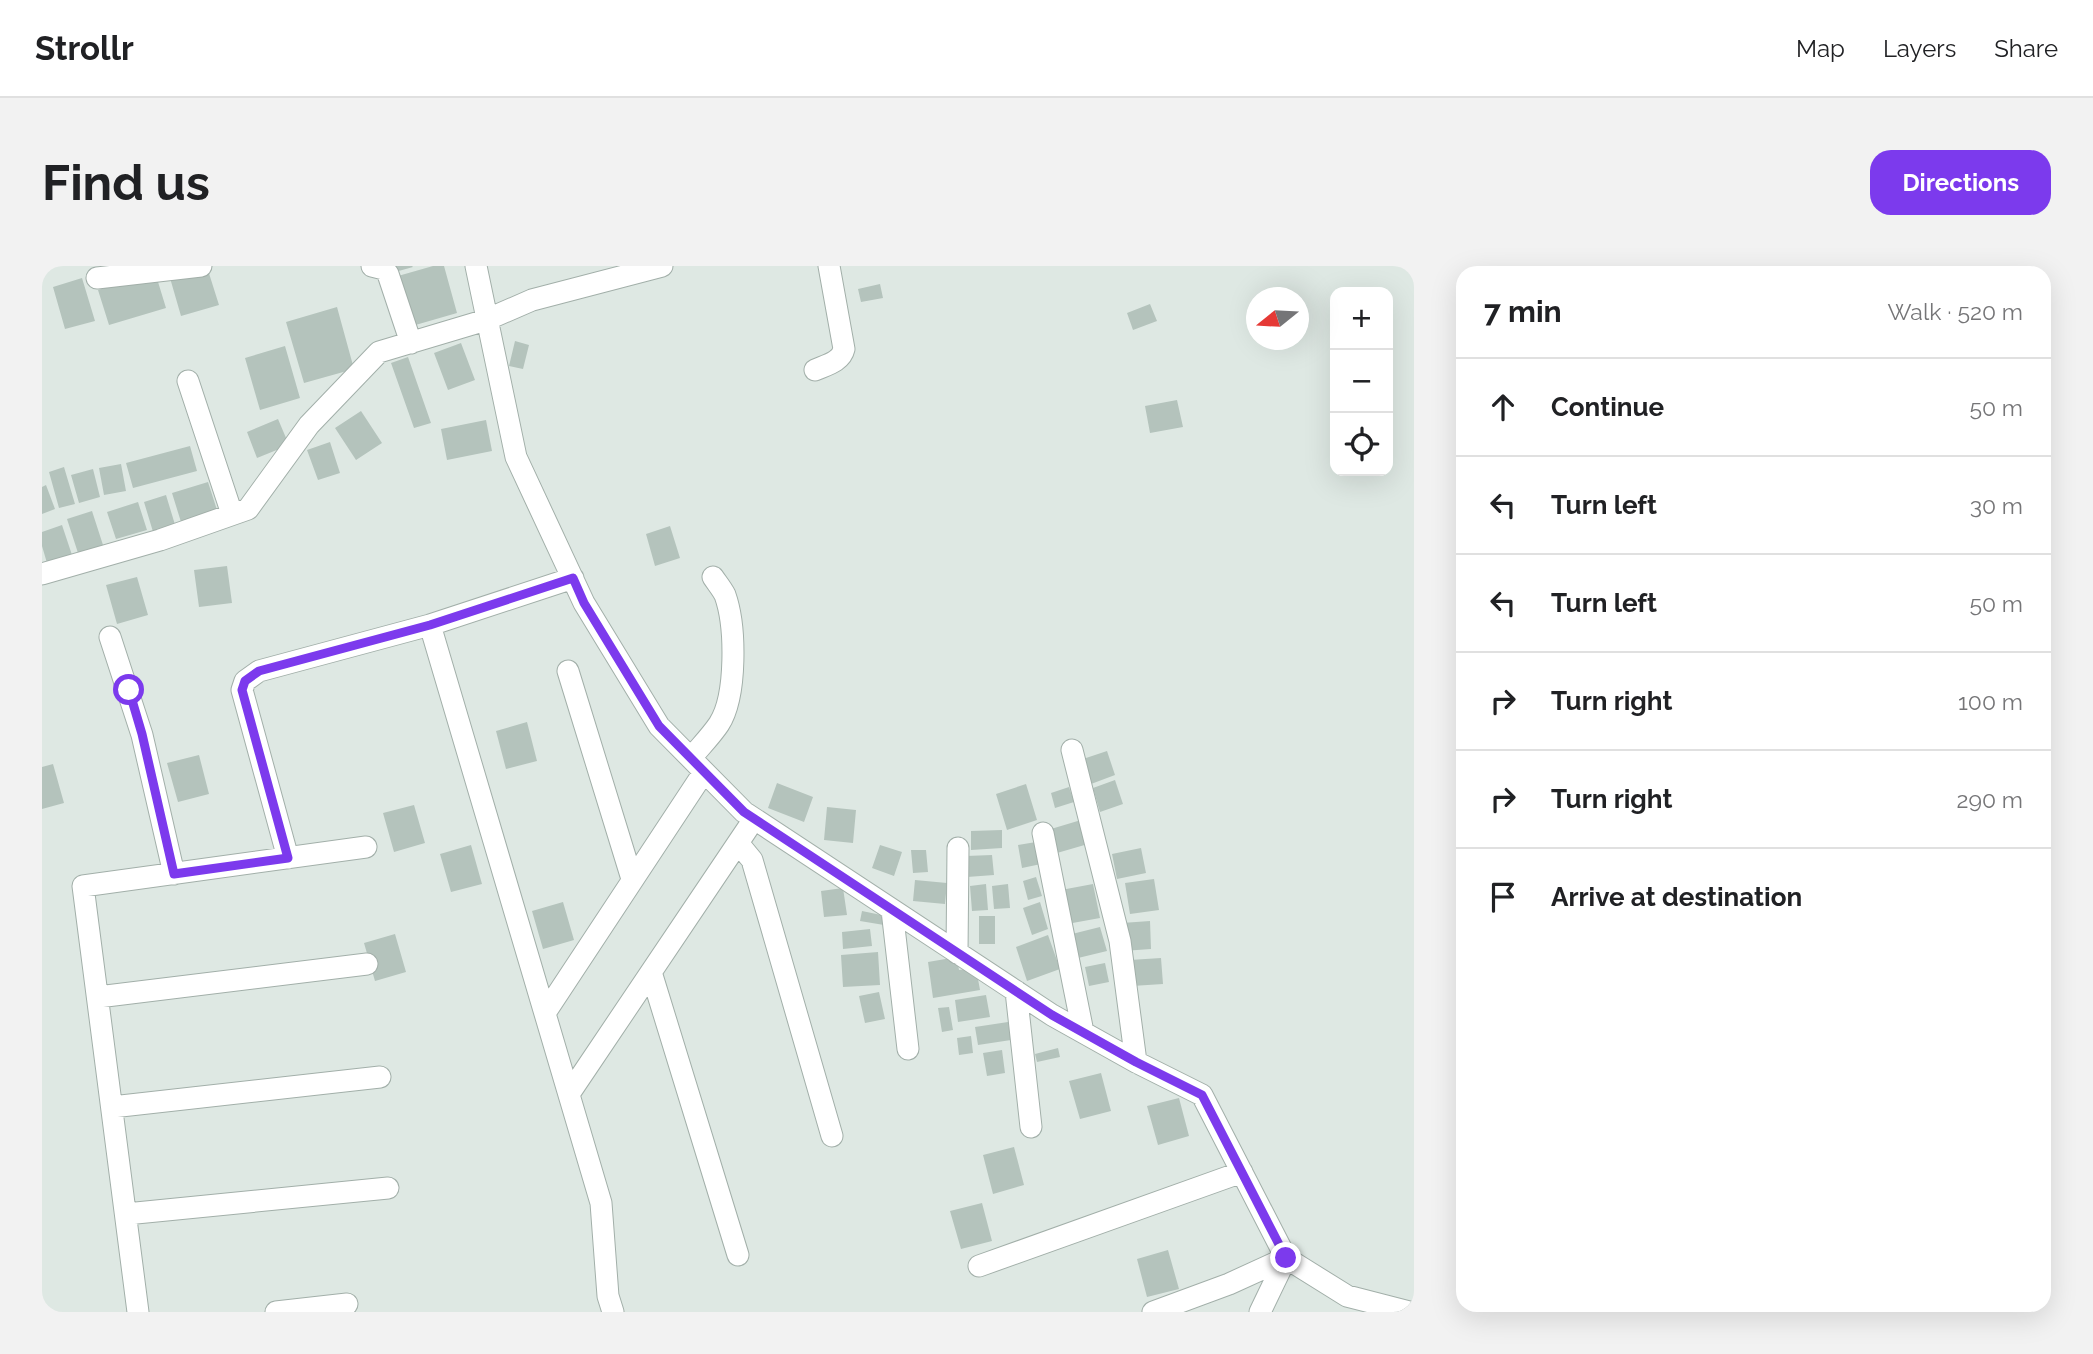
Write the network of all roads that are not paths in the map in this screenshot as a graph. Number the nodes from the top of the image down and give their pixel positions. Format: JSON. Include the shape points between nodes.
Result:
{"nodes":[{"id":1,"x":201,"y":266,"type":"edge"},
{"id":2,"x":372,"y":266,"type":"edge"},
{"id":3,"x":476,"y":266,"type":"edge"},
{"id":4,"x":662,"y":266,"type":"edge"},
{"id":5,"x":829,"y":266,"type":"edge"},
{"id":6,"x":601,"y":274,"type":"edge"},
{"id":7,"x":97,"y":278,"type":"dead end"},
{"id":8,"x":486,"y":320,"type":"junction"},
{"id":9,"x":411,"y":343,"type":"junction"},
{"id":10,"x":815,"y":370,"type":"dead end"},
{"id":11,"x":188,"y":382,"type":"dead end"},
{"id":12,"x":232,"y":514,"type":"junction"},
{"id":13,"x":42,"y":574,"type":"edge"},
{"id":14,"x":713,"y":577,"type":"dead end"},
{"id":15,"x":573,"y":578,"type":"junction"},
{"id":16,"x":430,"y":625,"type":"junction"},
{"id":17,"x":110,"y":636,"type":"dead end"},
{"id":18,"x":568,"y":671,"type":"dead end"},
{"id":19,"x":1072,"y":750,"type":"dead end"},
{"id":20,"x":697,"y":765,"type":"junction"},
{"id":21,"x":754,"y":819,"type":"junction"},
{"id":22,"x":1043,"y":833,"type":"dead end"},
{"id":23,"x":738,"y":843,"type":"junction"},
{"id":24,"x":366,"y":847,"type":"dead end"},
{"id":25,"x":958,"y":848,"type":"dead end"},
{"id":26,"x":288,"y":858,"type":"junction"},
{"id":27,"x":174,"y":874,"type":"junction"},
{"id":28,"x":632,"y":880,"type":"junction"},
{"id":29,"x":892,"y":910,"type":"junction"},
{"id":30,"x":957,"y":953,"type":"junction"},
{"id":31,"x":367,"y":964,"type":"dead end"},
{"id":32,"x":651,"y":972,"type":"junction"},
{"id":33,"x":1016,"y":991,"type":"junction"},
{"id":34,"x":98,"y":997,"type":"junction"},
{"id":35,"x":545,"y":1013,"type":"junction"},
{"id":36,"x":1083,"y":1032,"type":"junction"},
{"id":37,"x":908,"y":1049,"type":"dead end"},
{"id":38,"x":1136,"y":1062,"type":"junction"},
{"id":39,"x":380,"y":1077,"type":"dead end"},
{"id":40,"x":569,"y":1094,"type":"junction"},
{"id":41,"x":112,"y":1107,"type":"junction"},
{"id":42,"x":1031,"y":1127,"type":"dead end"},
{"id":43,"x":832,"y":1136,"type":"dead end"},
{"id":44,"x":1242,"y":1172,"type":"junction"},
{"id":45,"x":388,"y":1188,"type":"dead end"},
{"id":46,"x":126,"y":1214,"type":"junction"},
{"id":47,"x":738,"y":1255,"type":"dead end"},
{"id":48,"x":1286,"y":1258,"type":"junction"},
{"id":49,"x":979,"y":1266,"type":"dead end"},
{"id":50,"x":347,"y":1304,"type":"dead end"},
{"id":51,"x":138,"y":1312,"type":"edge"},
{"id":52,"x":276,"y":1312,"type":"edge"},
{"id":53,"x":613,"y":1312,"type":"edge"},
{"id":54,"x":1153,"y":1312,"type":"edge"},
{"id":55,"x":1260,"y":1312,"type":"edge"},
{"id":56,"x":1409,"y":1312,"type":"edge"}],
"edges":[{"from":1,"to":7,"type":"street"},
{"from":2,"to":9,"type":"street","via":[[388,274]]},
{"from":3,"to":8,"type":"street"},
{"from":4,"to":6,"type":"street"},
{"from":5,"to":10,"type":"street","via":[[844,349],[839,360]]},
{"from":6,"to":8,"type":"street"},
{"from":8,"to":9,"type":"street"},
{"from":8,"to":15,"type":"street","via":[[516,457]]},
{"from":9,"to":12,"type":"street","via":[[379,352],[309,425],[247,509]]},
{"from":11,"to":12,"type":"street"},
{"from":12,"to":13,"type":"street"},
{"from":14,"to":20,"type":"street","via":[[724,594],[733,657],[730,692],[720,723]]},
{"from":15,"to":16,"type":"street"},
{"from":15,"to":20,"type":"street","via":[[659,726]]},
{"from":16,"to":26,"type":"street","via":[[259,671],[245,681],[242,690]]},
{"from":16,"to":35,"type":"street"},
{"from":17,"to":27,"type":"street","via":[[142,734]]},
{"from":18,"to":28,"type":"street"},
{"from":19,"to":38,"type":"street","via":[[1120,941]]},
{"from":20,"to":21,"type":"street"},
{"from":20,"to":28,"type":"street"},
{"from":21,"to":23,"type":"street"},
{"from":21,"to":29,"type":"street"},
{"from":22,"to":36,"type":"street"},
{"from":23,"to":32,"type":"street"},
{"from":23,"to":43,"type":"street","via":[[752,860]]},
{"from":24,"to":26,"type":"street"},
{"from":25,"to":30,"type":"street"},
{"from":26,"to":27,"type":"street"},
{"from":27,"to":34,"type":"street","via":[[83,886]]},
{"from":28,"to":35,"type":"street"},
{"from":29,"to":30,"type":"street"},
{"from":29,"to":37,"type":"street"},
{"from":30,"to":33,"type":"street"},
{"from":31,"to":34,"type":"street"},
{"from":32,"to":40,"type":"street"},
{"from":32,"to":47,"type":"street"},
{"from":33,"to":36,"type":"street"},
{"from":33,"to":42,"type":"street"},
{"from":34,"to":41,"type":"street"},
{"from":35,"to":40,"type":"street"},
{"from":36,"to":38,"type":"street"},
{"from":38,"to":44,"type":"street","via":[[1202,1095]]},
{"from":39,"to":41,"type":"street"},
{"from":40,"to":53,"type":"street","via":[[604,1215],[608,1296]]},
{"from":41,"to":46,"type":"street"},
{"from":44,"to":48,"type":"street"},
{"from":44,"to":49,"type":"street"},
{"from":45,"to":46,"type":"street"},
{"from":46,"to":51,"type":"street"},
{"from":48,"to":54,"type":"street"},
{"from":48,"to":55,"type":"street"},
{"from":48,"to":56,"type":"street","via":[[1347,1296]]},
{"from":50,"to":52,"type":"street"}]}
